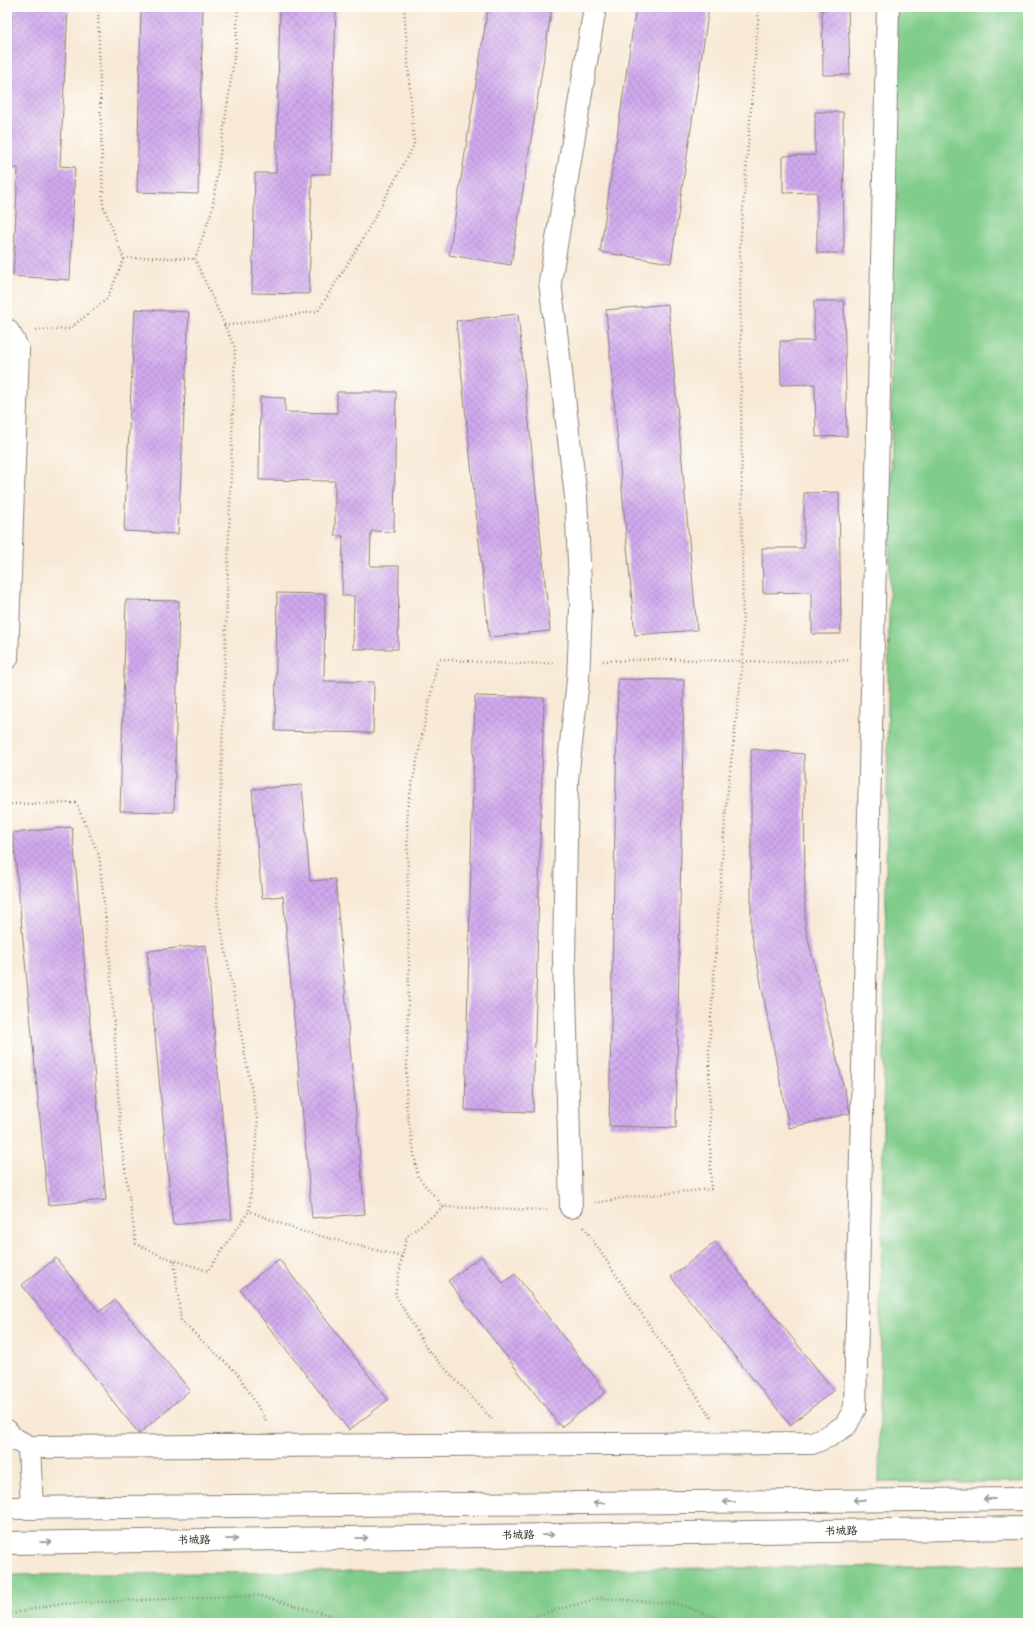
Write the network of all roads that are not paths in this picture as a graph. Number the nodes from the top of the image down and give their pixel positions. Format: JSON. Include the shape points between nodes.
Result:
{"nodes":[{"id":1,"x":595,"y":7,"type":"edge"},
{"id":2,"x":888,"y":7,"type":"edge"},
{"id":3,"x":8,"y":331,"type":"edge"},
{"id":4,"x":8,"y":577,"type":"edge"},
{"id":5,"x":7,"y":658,"type":"edge"},
{"id":6,"x":571,"y":1207,"type":"road end"},
{"id":7,"x":7,"y":1431,"type":"edge"},
{"id":8,"x":29,"y":1447,"type":"junction"},
{"id":9,"x":1028,"y":1499,"type":"edge"},
{"id":10,"x":7,"y":1508,"type":"edge"},
{"id":11,"x":32,"y":1508,"type":"junction"},
{"id":12,"x":1028,"y":1528,"type":"edge"},
{"id":13,"x":7,"y":1543,"type":"edge"}],
"edges":[{"from":1,"to":6,"type":"street","via":[[550,282],[576,497],[581,607],[567,780],[564,960]]},
{"from":2,"to":8,"type":"street","via":[[855,1408],[846,1425],[812,1443]]},
{"from":3,"to":4,"type":"street","via":[[18,350]]},
{"from":4,"to":5,"type":"street"},
{"from":7,"to":8,"type":"street","via":[[10,1437]]},
{"from":8,"to":11,"type":"street"},
{"from":9,"to":11,"type":"street","one_way":true},
{"from":10,"to":11,"type":"street"},
{"from":13,"to":12,"type":"street","name":"书城路","one_way":true}]}
